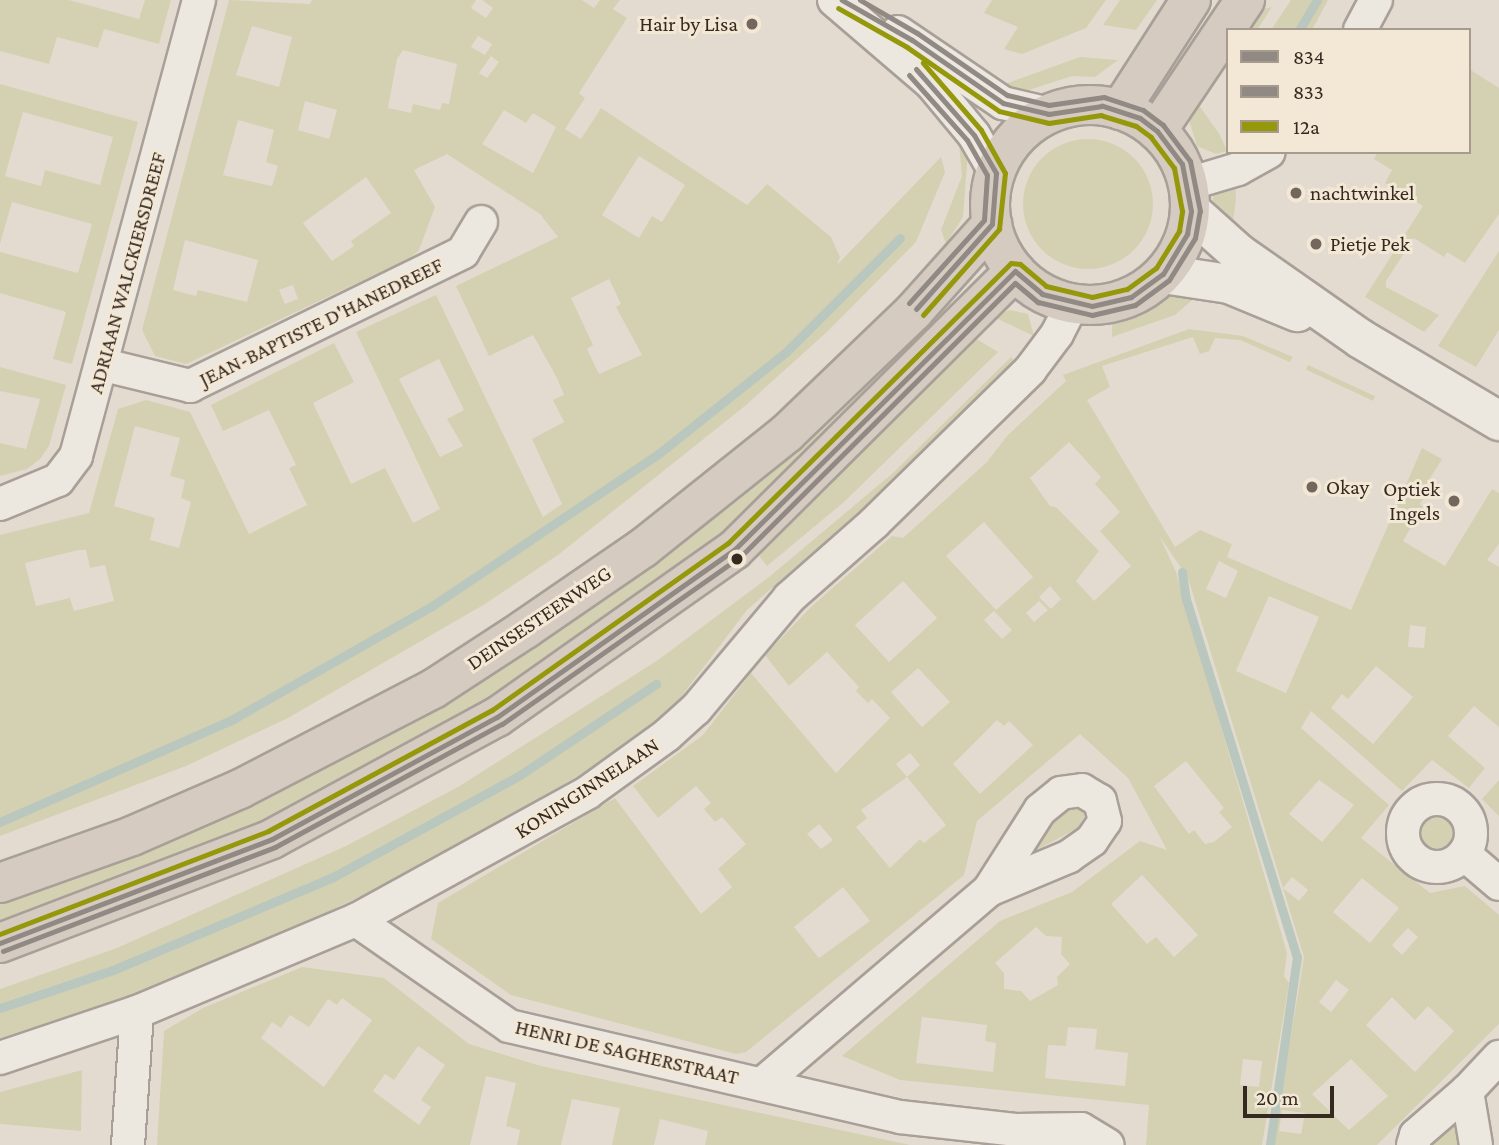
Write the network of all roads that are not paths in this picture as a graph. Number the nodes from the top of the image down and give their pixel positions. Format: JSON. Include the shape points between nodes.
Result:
{"nodes":[{"id":1,"x":199,"y":0,"type":"edge"},
{"id":2,"x":835,"y":0,"type":"edge"},
{"id":3,"x":842,"y":0,"type":"edge"},
{"id":4,"x":1191,"y":0,"type":"edge"},
{"id":5,"x":1245,"y":0,"type":"edge"},
{"id":6,"x":1376,"y":0,"type":"edge"},
{"id":7,"x":1226,"y":28,"type":"edge"},
{"id":8,"x":1226,"y":28,"type":"edge"},
{"id":9,"x":1361,"y":28,"type":"edge"},
{"id":10,"x":1120,"y":110,"type":"junction"},
{"id":11,"x":1049,"y":114,"type":"junction"},
{"id":12,"x":1157,"y":131,"type":"junction"},
{"id":13,"x":1265,"y":154,"type":"edge"},
{"id":14,"x":996,"y":173,"type":"junction"},
{"id":15,"x":1189,"y":197,"type":"junction"},
{"id":16,"x":481,"y":222,"type":"dead end"},
{"id":17,"x":992,"y":225,"type":"junction"},
{"id":18,"x":1015,"y":271,"type":"junction"},
{"id":19,"x":1163,"y":274,"type":"junction"},
{"id":20,"x":1072,"y":304,"type":"junction"},
{"id":21,"x":1361,"y":338,"type":"junction"},
{"id":22,"x":104,"y":365,"type":"junction"},
{"id":23,"x":1499,"y":421,"type":"edge"},
{"id":24,"x":0,"y":504,"type":"edge"},
{"id":25,"x":1464,"y":853,"type":"dead end"},
{"id":26,"x":0,"y":883,"type":"edge"},
{"id":27,"x":1499,"y":884,"type":"edge"},
{"id":28,"x":989,"y":890,"type":"dead end"},
{"id":29,"x":356,"y":920,"type":"junction"},
{"id":30,"x":0,"y":943,"type":"edge"},
{"id":31,"x":137,"y":1012,"type":"junction"},
{"id":32,"x":1499,"y":1057,"type":"edge"},
{"id":33,"x":0,"y":1058,"type":"edge"},
{"id":34,"x":762,"y":1084,"type":"junction"},
{"id":35,"x":1467,"y":1091,"type":"junction"},
{"id":36,"x":1023,"y":1138,"type":"edge"},
{"id":37,"x":128,"y":1145,"type":"edge"},
{"id":38,"x":1108,"y":1145,"type":"edge"},
{"id":39,"x":1413,"y":1145,"type":"edge"},
{"id":40,"x":1476,"y":1145,"type":"edge"}],
"edges":[{"from":1,"to":22,"type":"street","name":"ADRIAAN WALCKIERSDREEF"},
{"from":2,"to":14,"type":"street","via":[[931,83],[974,135]]},
{"from":3,"to":11,"type":"street","via":[[912,40],[1003,103]]},
{"from":4,"to":10,"type":"highway"},
{"from":5,"to":8,"type":"highway"},
{"from":6,"to":9,"type":"street"},
{"from":7,"to":12,"type":"highway"},
{"from":10,"to":11,"type":"highway","via":[[1084,106]]},
{"from":10,"to":12,"type":"highway"},
{"from":11,"to":14,"type":"highway","via":[[1016,138]]},
{"from":12,"to":15,"type":"highway","via":[[1171,146]]},
{"from":13,"to":15,"type":"street"},
{"from":14,"to":17,"type":"highway"},
{"from":15,"to":19,"type":"highway","via":[[1186,234]]},
{"from":15,"to":21,"type":"street","via":[[1238,253]]},
{"from":16,"to":22,"type":"street","name":"JEAN-BAPTISTE D'HANEDREEF","via":[[463,252],[190,386]]},
{"from":17,"to":18,"type":"highway"},
{"from":17,"to":26,"type":"highway","name":"DEINSESTEENWEG","via":[[914,311],[787,433],[643,548],[525,629],[433,689],[240,789],[132,836]]},
{"from":18,"to":20,"type":"highway","via":[[1042,294]]},
{"from":18,"to":30,"type":"highway","via":[[734,550],[497,717],[272,839]]},
{"from":19,"to":20,"type":"highway","via":[[1121,300]]},
{"from":19,"to":21,"type":"street","via":[[1229,284]]},
{"from":20,"to":29,"type":"street","name":"KONINGINNELAAN","via":[[1030,370],[874,523],[789,598],[696,709],[667,735],[587,793]]},
{"from":21,"to":23,"type":"street"},
{"from":22,"to":24,"type":"street","name":"ADRIAAN WALCKIERSDREEF","via":[[76,457],[58,480]]},
{"from":25,"to":27,"type":"street"},
{"from":28,"to":34,"type":"street","name":"HENRI DE SAGHERSTRAAT"},
{"from":29,"to":31,"type":"street","name":"KONINGINNELAAN"},
{"from":29,"to":34,"type":"street","name":"HENRI DE SAGHERSTRAAT","via":[[509,1026]]},
{"from":31,"to":33,"type":"street","name":"KONINGINNELAAN"},
{"from":31,"to":37,"type":"street"},
{"from":32,"to":35,"type":"street"},
{"from":34,"to":36,"type":"street","name":"HENRI DE SAGHERSTRAAT","via":[[900,1117]]},
{"from":35,"to":39,"type":"street","via":[[1416,1135]]},
{"from":35,"to":40,"type":"street"},
{"from":36,"to":38,"type":"street","name":"HENRI DE SAGHERSTRAAT","via":[[1082,1129]]}]}
